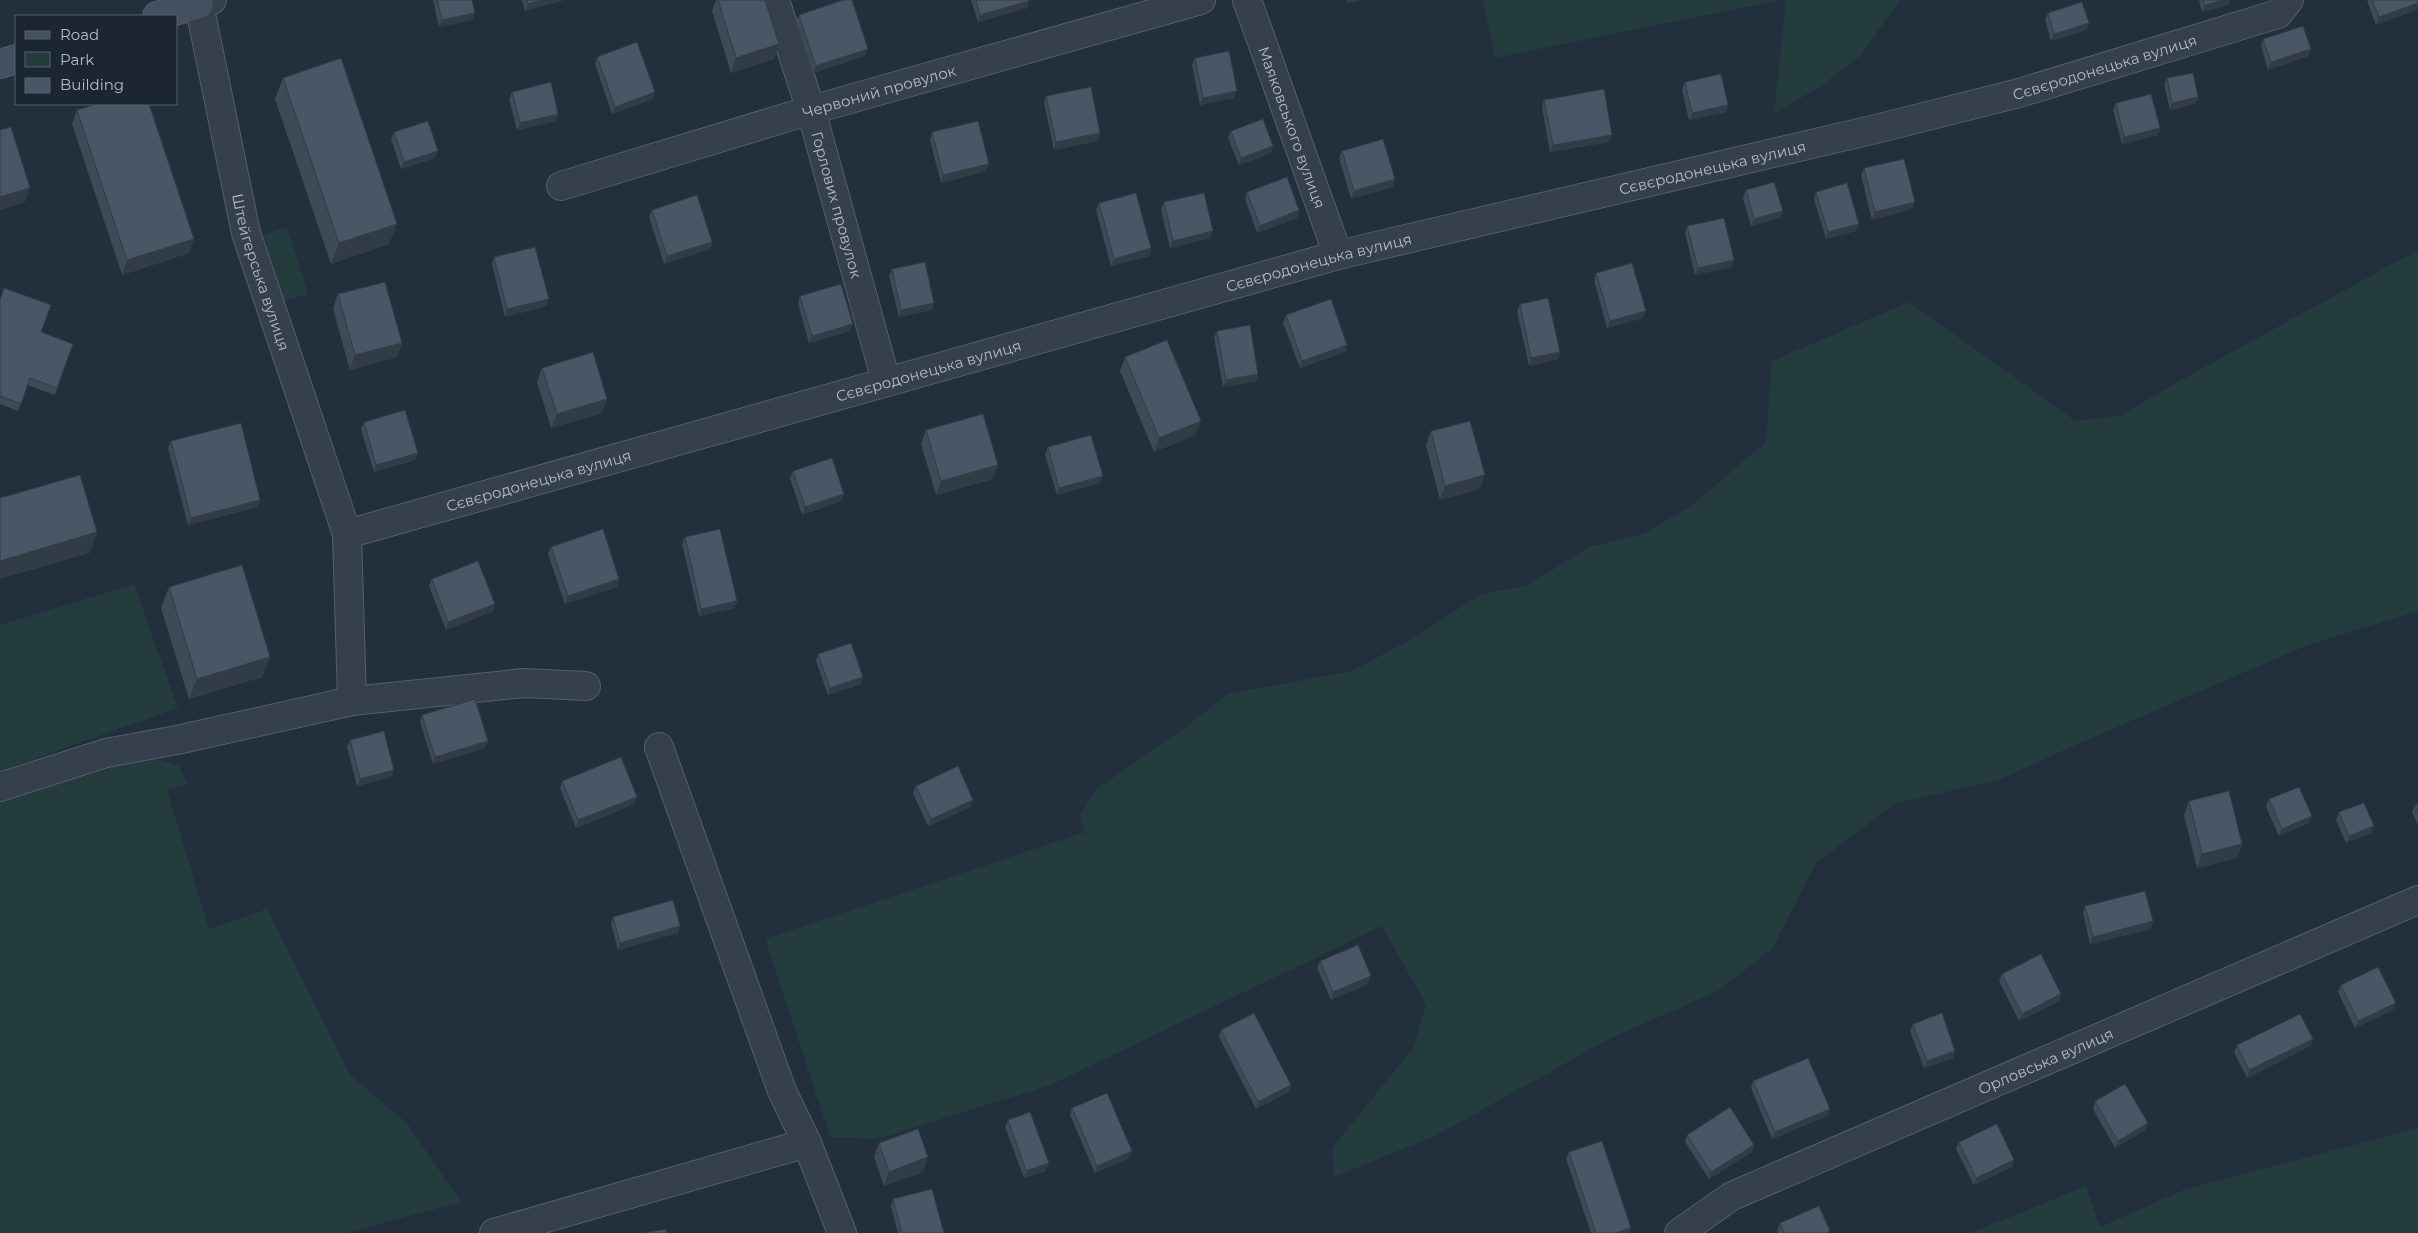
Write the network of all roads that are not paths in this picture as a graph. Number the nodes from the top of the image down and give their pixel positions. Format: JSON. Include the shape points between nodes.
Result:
{"nodes":[{"id":1,"x":774,"y":0,"type":"edge"},
{"id":2,"x":1201,"y":0,"type":"edge"},
{"id":3,"x":1247,"y":0,"type":"edge"},
{"id":4,"x":2289,"y":0,"type":"edge"},
{"id":5,"x":205,"y":2,"type":"edge"},
{"id":6,"x":166,"y":9,"type":"edge"},
{"id":7,"x":15,"y":59,"type":"edge"},
{"id":8,"x":0,"y":64,"type":"edge"},
{"id":9,"x":811,"y":110,"type":"junction"},
{"id":10,"x":560,"y":186,"type":"dead end"},
{"id":11,"x":1338,"y":256,"type":"junction"},
{"id":12,"x":886,"y":381,"type":"junction"},
{"id":13,"x":347,"y":534,"type":"junction"},
{"id":14,"x":586,"y":686,"type":"dead end"},
{"id":15,"x":352,"y":700,"type":"junction"},
{"id":16,"x":659,"y":747,"type":"dead end"},
{"id":17,"x":0,"y":787,"type":"edge"},
{"id":18,"x":2418,"y":900,"type":"edge"},
{"id":19,"x":807,"y":1143,"type":"junction"},
{"id":20,"x":494,"y":1233,"type":"edge"},
{"id":21,"x":842,"y":1233,"type":"edge"},
{"id":22,"x":1680,"y":1233,"type":"edge"}],
"edges":[{"from":1,"to":9,"type":"street","name":"Горлових провулок"},
{"from":2,"to":9,"type":"street","name":"Червоний провулок"},
{"from":3,"to":11,"type":"street","name":"Маяковського вулиця"},
{"from":4,"to":11,"type":"street","name":"Сєвєродонецька вулиця","via":[[2278,14],[2019,93]]},
{"from":5,"to":6,"type":"street"},
{"from":5,"to":13,"type":"street","name":"Штейгерська вулиця","via":[[246,233]]},
{"from":7,"to":8,"type":"street"},
{"from":9,"to":10,"type":"street","name":"Червоний провулок"},
{"from":9,"to":12,"type":"street","name":"Горлових провулок"},
{"from":11,"to":12,"type":"street","name":"Сєвєродонецька вулиця"},
{"from":12,"to":13,"type":"street","name":"Сєвєродонецька вулиця"},
{"from":13,"to":15,"type":"street","name":"Штейгерська вулиця"},
{"from":14,"to":15,"type":"street","via":[[524,683]]},
{"from":15,"to":17,"type":"street","via":[[106,753]]},
{"from":16,"to":19,"type":"street","via":[[782,1091]]},
{"from":18,"to":22,"type":"street","name":"Орловська вулиця","via":[[1732,1196]]},
{"from":19,"to":20,"type":"street"},
{"from":19,"to":21,"type":"street"}]}
